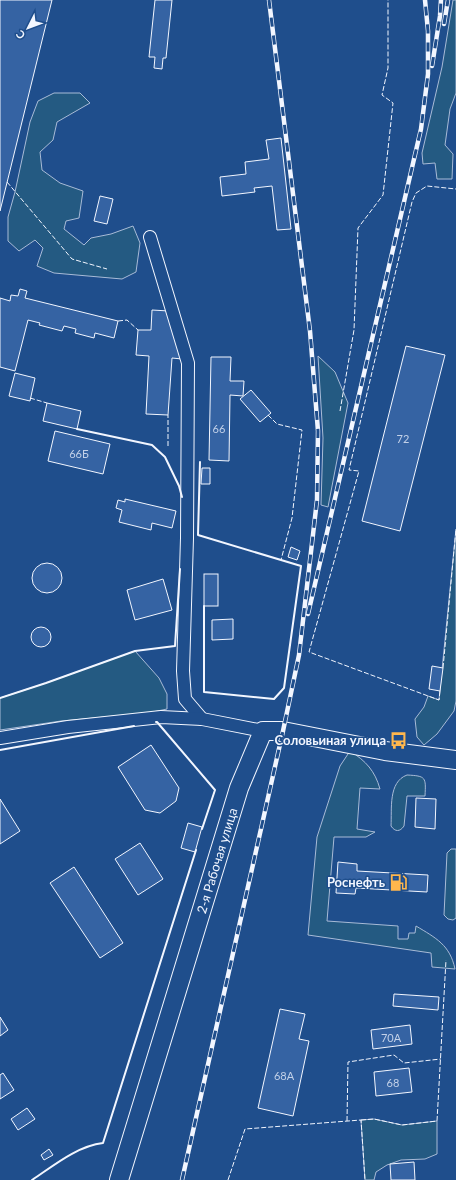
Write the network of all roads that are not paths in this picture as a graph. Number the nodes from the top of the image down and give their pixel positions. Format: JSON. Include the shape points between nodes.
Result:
{"nodes":[{"id":1,"x":150,"y":237,"type":"dead end"},
{"id":2,"x":202,"y":719,"type":"junction"},
{"id":3,"x":263,"y":731,"type":"junction"},
{"id":4,"x":0,"y":738,"type":"edge"},
{"id":5,"x":456,"y":760,"type":"edge"},
{"id":6,"x":119,"y":1180,"type":"edge"}],
"edges":[{"from":1,"to":2,"type":"street","via":[[188,363],[183,671],[185,699]]},
{"from":2,"to":3,"type":"street"},
{"from":2,"to":4,"type":"street","via":[[161,718],[68,727]]},
{"from":3,"to":5,"type":"main road","via":[[283,731],[385,751]]},
{"from":3,"to":6,"type":"main road","name":"2-я Рабочая улица","via":[[239,788]]}]}
